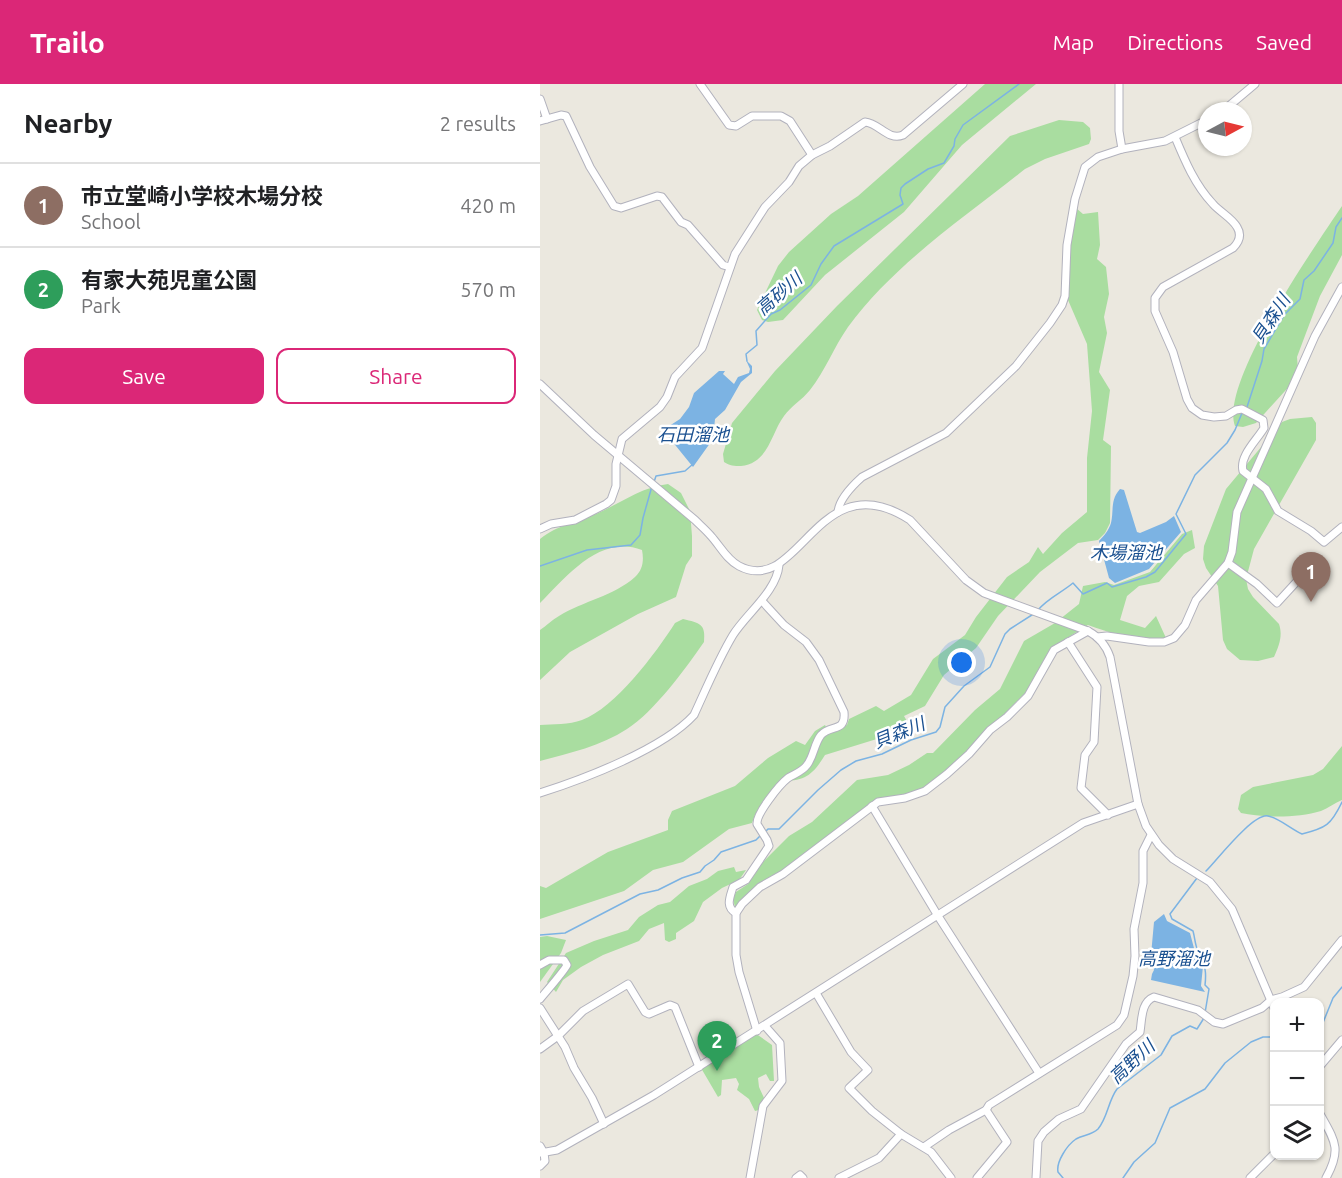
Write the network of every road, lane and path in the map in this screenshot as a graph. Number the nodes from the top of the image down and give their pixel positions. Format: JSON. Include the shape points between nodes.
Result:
{"nodes":[{"id":1,"x":700,"y":84,"type":"edge"},
{"id":2,"x":963,"y":84,"type":"edge"},
{"id":3,"x":1119,"y":84,"type":"edge"},
{"id":4,"x":1255,"y":84,"type":"edge"},
{"id":5,"x":540,"y":99,"type":"edge"},
{"id":6,"x":1234,"y":102,"type":"edge"},
{"id":7,"x":544,"y":120,"type":"edge"},
{"id":8,"x":1198,"y":125,"type":"edge"},
{"id":9,"x":1176,"y":137,"type":"junction"},
{"id":10,"x":1122,"y":149,"type":"junction"},
{"id":11,"x":812,"y":155,"type":"junction"},
{"id":12,"x":730,"y":267,"type":"junction"},
{"id":13,"x":1342,"y":287,"type":"edge"},
{"id":14,"x":540,"y":384,"type":"edge"},
{"id":15,"x":617,"y":454,"type":"junction"},
{"id":16,"x":1253,"y":479,"type":"junction"},
{"id":17,"x":838,"y":512,"type":"junction"},
{"id":18,"x":1342,"y":526,"type":"edge"},
{"id":19,"x":540,"y":528,"type":"edge"},
{"id":20,"x":1228,"y":563,"type":"junction"},
{"id":21,"x":779,"y":565,"type":"junction"},
{"id":22,"x":1300,"y":578,"type":"dead end"},
{"id":23,"x":762,"y":601,"type":"junction"},
{"id":24,"x":1088,"y":631,"type":"junction"},
{"id":25,"x":1097,"y":637,"type":"junction"},
{"id":26,"x":1068,"y":642,"type":"junction"},
{"id":27,"x":540,"y":793,"type":"edge"},
{"id":28,"x":1138,"y":804,"type":"junction"},
{"id":29,"x":872,"y":806,"type":"junction"},
{"id":30,"x":1108,"y":815,"type":"junction"},
{"id":31,"x":1151,"y":835,"type":"junction"},
{"id":32,"x":736,"y":913,"type":"junction"},
{"id":33,"x":938,"y":916,"type":"junction"},
{"id":34,"x":1342,"y":940,"type":"edge"},
{"id":35,"x":540,"y":965,"type":"edge"},
{"id":36,"x":816,"y":993,"type":"junction"},
{"id":37,"x":1270,"y":998,"type":"edge"},
{"id":38,"x":1281,"y":998,"type":"edge"},
{"id":39,"x":540,"y":999,"type":"edge"},
{"id":40,"x":1270,"y":1001,"type":"edge"},
{"id":41,"x":540,"y":1008,"type":"edge"},
{"id":42,"x":765,"y":1026,"type":"junction"},
{"id":43,"x":757,"y":1031,"type":"junction"},
{"id":44,"x":558,"y":1036,"type":"junction"},
{"id":45,"x":1342,"y":1040,"type":"edge"},
{"id":46,"x":540,"y":1049,"type":"edge"},
{"id":47,"x":1324,"y":1061,"type":"edge"},
{"id":48,"x":699,"y":1067,"type":"junction"},
{"id":49,"x":1039,"y":1073,"type":"junction"},
{"id":50,"x":986,"y":1110,"type":"junction"},
{"id":51,"x":1324,"y":1123,"type":"edge"},
{"id":52,"x":603,"y":1124,"type":"junction"},
{"id":53,"x":901,"y":1134,"type":"junction"},
{"id":54,"x":1340,"y":1142,"type":"edge"},
{"id":55,"x":540,"y":1146,"type":"edge"},
{"id":56,"x":924,"y":1147,"type":"junction"},
{"id":57,"x":542,"y":1153,"type":"edge"},
{"id":58,"x":1270,"y":1159,"type":"edge"},
{"id":59,"x":540,"y":1166,"type":"edge"},
{"id":60,"x":750,"y":1178,"type":"edge"},
{"id":61,"x":796,"y":1178,"type":"edge"},
{"id":62,"x":803,"y":1178,"type":"edge"},
{"id":63,"x":838,"y":1178,"type":"edge"},
{"id":64,"x":951,"y":1178,"type":"edge"},
{"id":65,"x":977,"y":1178,"type":"edge"},
{"id":66,"x":1036,"y":1178,"type":"edge"},
{"id":67,"x":1250,"y":1178,"type":"edge"},
{"id":68,"x":1326,"y":1178,"type":"edge"}],
"edges":[{"from":1,"to":11,"type":"street","via":[[729,125],[736,126],[752,116],[780,116],[790,121]]},
{"from":2,"to":11,"type":"street","via":[[898,137],[865,122]]},
{"from":3,"to":10,"type":"street"},
{"from":4,"to":6,"type":"street"},
{"from":5,"to":7,"type":"street"},
{"from":7,"to":12,"type":"street","via":[[566,116],[614,206],[662,197],[681,222],[723,265]]},
{"from":8,"to":9,"type":"street"},
{"from":9,"to":10,"type":"street"},
{"from":9,"to":16,"type":"street","via":[[1198,186],[1237,226],[1239,238],[1230,250],[1160,290],[1154,308],[1173,352],[1186,399],[1194,411],[1214,417],[1242,409],[1263,420],[1263,431],[1242,466]]},
{"from":10,"to":17,"type":"street","via":[[1098,157],[1085,167],[1067,245],[1065,296],[1033,347],[946,433],[862,477],[839,504]]},
{"from":11,"to":12,"type":"street","via":[[765,207]]},
{"from":12,"to":15,"type":"street","via":[[702,348],[675,377],[660,407],[622,439]]},
{"from":13,"to":16,"type":"street","via":[[1315,336]]},
{"from":14,"to":15,"type":"street"},
{"from":15,"to":19,"type":"street","via":[[615,492],[606,504],[575,520]]},
{"from":15,"to":21,"type":"street","via":[[695,520],[735,565],[757,571]]},
{"from":16,"to":18,"type":"street","via":[[1266,489],[1278,511],[1324,542]]},
{"from":16,"to":20,"type":"street","via":[[1237,512]]},
{"from":17,"to":21,"type":"street","via":[[816,527]]},
{"from":17,"to":24,"type":"street","via":[[870,506],[901,514],[918,526],[966,580],[984,593]]},
{"from":20,"to":22,"type":"street","via":[[1277,603]]},
{"from":20,"to":25,"type":"street","via":[[1196,600],[1185,625],[1174,638],[1156,643]]},
{"from":21,"to":23,"type":"street"},
{"from":23,"to":27,"type":"street","via":[[734,634],[694,716],[686,724],[611,767]]},
{"from":23,"to":32,"type":"street","via":[[806,642],[819,660],[845,718],[839,727],[820,736],[807,766],[783,783],[758,816],[757,824],[769,844],[768,850],[746,880],[733,887],[729,906]]},
{"from":24,"to":25,"type":"street"},
{"from":24,"to":26,"type":"street"},
{"from":25,"to":28,"type":"street","via":[[1108,651],[1112,665]]},
{"from":26,"to":29,"type":"street","via":[[1054,650],[1028,696],[947,774],[925,791]]},
{"from":26,"to":30,"type":"street","via":[[1097,687],[1094,742],[1085,755],[1082,788]]},
{"from":28,"to":30,"type":"street"},
{"from":28,"to":31,"type":"street"},
{"from":29,"to":32,"type":"street","via":[[760,887]]},
{"from":29,"to":33,"type":"street"},
{"from":30,"to":33,"type":"street","via":[[1083,823]]},
{"from":31,"to":37,"type":"street","via":[[1173,859],[1202,876],[1226,900]]},
{"from":31,"to":49,"type":"street","via":[[1143,851],[1133,976],[1124,1015],[1118,1025]]},
{"from":32,"to":43,"type":"street","via":[[739,972]]},
{"from":33,"to":36,"type":"street"},
{"from":33,"to":49,"type":"street"},
{"from":34,"to":38,"type":"street","via":[[1304,987]]},
{"from":35,"to":39,"type":"street","via":[[555,958],[564,960],[567,968]]},
{"from":36,"to":42,"type":"street"},
{"from":36,"to":53,"type":"street","via":[[851,1052],[868,1070],[849,1088]]},
{"from":40,"to":66,"type":"street","via":[[1262,1008],[1217,1024],[1198,1010],[1154,997],[1148,1000],[1140,1032],[1126,1044],[1081,1109],[1059,1119],[1038,1141]]},
{"from":41,"to":44,"type":"street"},
{"from":42,"to":43,"type":"street"},
{"from":42,"to":60,"type":"street","via":[[780,1043],[782,1081],[764,1106]]},
{"from":43,"to":48,"type":"street"},
{"from":44,"to":46,"type":"street"},
{"from":44,"to":48,"type":"street","via":[[583,1011],[628,984],[649,1014],[670,1005],[675,1007]]},
{"from":44,"to":52,"type":"street"},
{"from":45,"to":47,"type":"street"},
{"from":48,"to":52,"type":"street"},
{"from":49,"to":50,"type":"street"},
{"from":50,"to":56,"type":"street"},
{"from":50,"to":65,"type":"street","via":[[1007,1142]]},
{"from":51,"to":54,"type":"street"},
{"from":52,"to":57,"type":"street","via":[[557,1150]]},
{"from":53,"to":56,"type":"street"},
{"from":53,"to":63,"type":"street","via":[[879,1158]]},
{"from":54,"to":68,"type":"street","via":[[1334,1167]]},
{"from":55,"to":57,"type":"street"},
{"from":56,"to":64,"type":"street"},
{"from":57,"to":59,"type":"street","via":[[545,1161]]},
{"from":58,"to":67,"type":"street"},
{"from":61,"to":62,"type":"street"}]}
